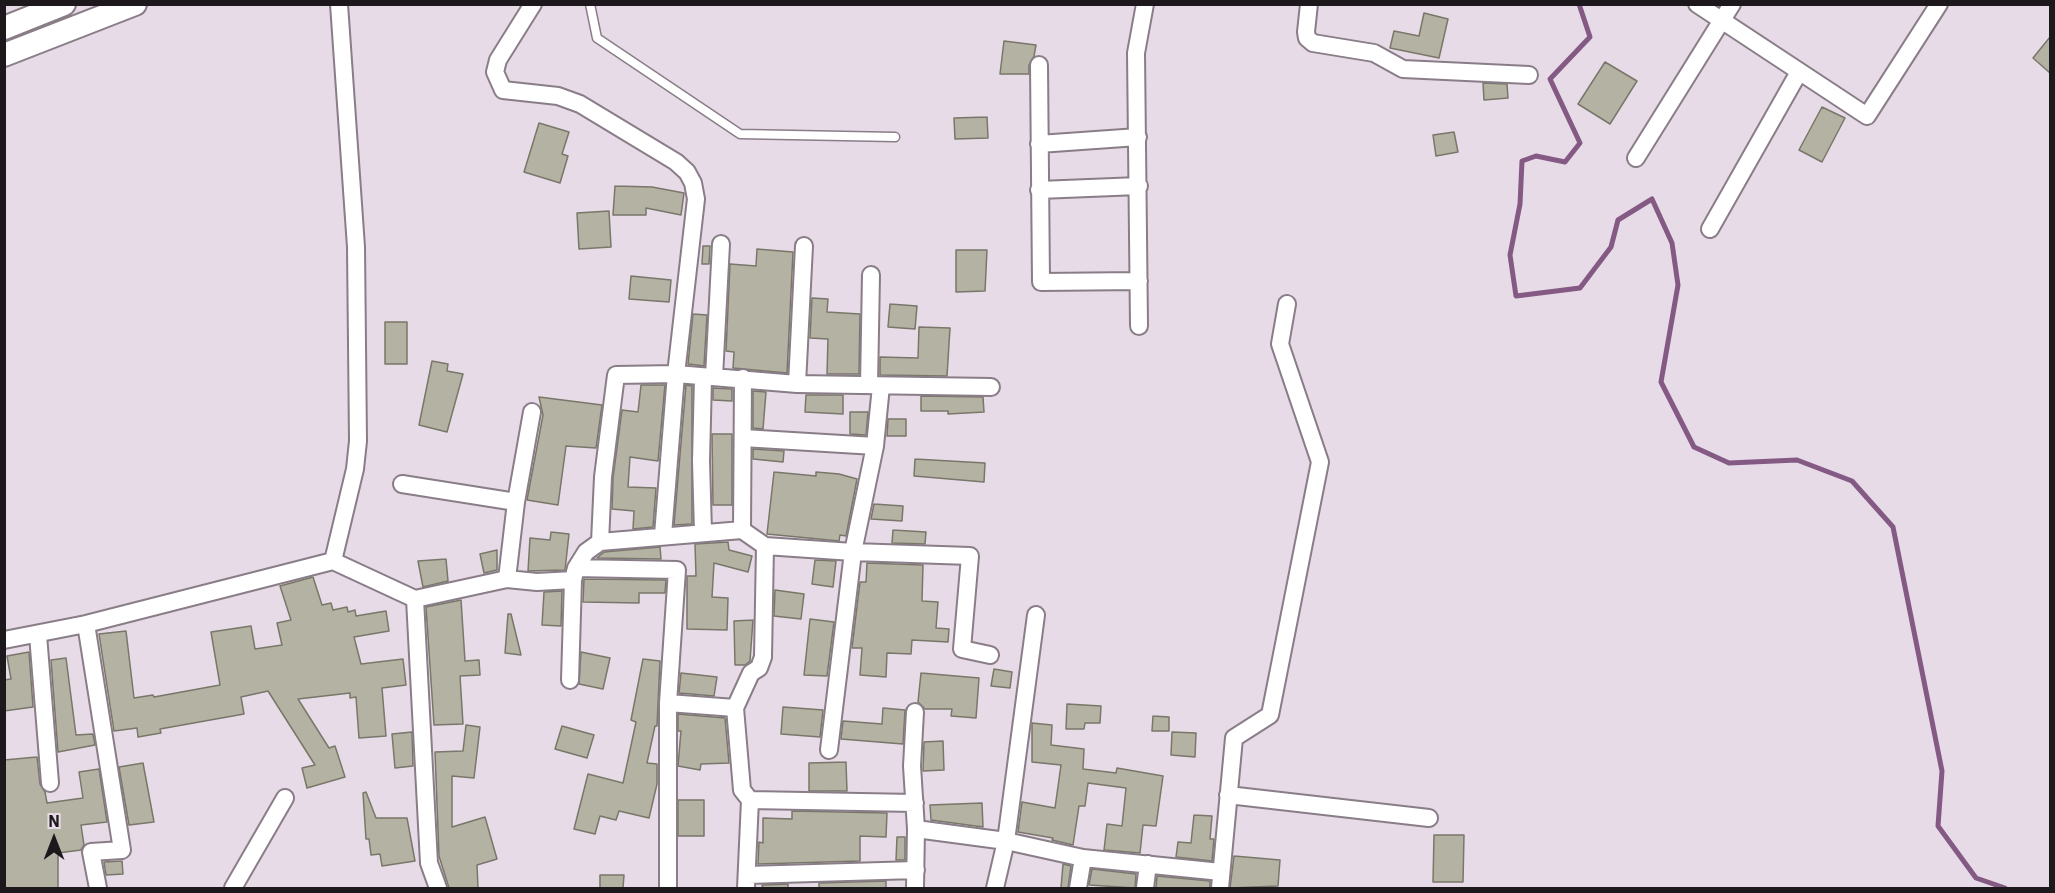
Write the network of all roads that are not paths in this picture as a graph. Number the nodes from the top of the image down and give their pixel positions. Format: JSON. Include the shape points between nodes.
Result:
{"nodes":[{"id":1,"x":64,"y":4,"type":"edge"},
{"id":2,"x":135,"y":4,"type":"edge"},
{"id":3,"x":339,"y":4,"type":"edge"},
{"id":4,"x":533,"y":4,"type":"edge"},
{"id":5,"x":590,"y":4,"type":"edge"},
{"id":6,"x":1145,"y":4,"type":"edge"},
{"id":7,"x":1310,"y":4,"type":"edge"},
{"id":8,"x":1697,"y":4,"type":"edge"},
{"id":9,"x":1732,"y":4,"type":"edge"},
{"id":10,"x":1939,"y":4,"type":"edge"},
{"id":11,"x":1721,"y":21,"type":"junction"},
{"id":12,"x":4,"y":28,"type":"edge"},
{"id":13,"x":4,"y":55,"type":"edge"},
{"id":14,"x":1039,"y":64,"type":"dead end"},
{"id":15,"x":1799,"y":72,"type":"junction"},
{"id":16,"x":1528,"y":75,"type":"dead end"},
{"id":17,"x":895,"y":137,"type":"dead end"},
{"id":18,"x":1138,"y":137,"type":"junction"},
{"id":19,"x":1039,"y":144,"type":"junction"},
{"id":20,"x":1636,"y":158,"type":"dead end"},
{"id":21,"x":1139,"y":186,"type":"junction"},
{"id":22,"x":1039,"y":190,"type":"junction"},
{"id":23,"x":1710,"y":229,"type":"dead end"},
{"id":24,"x":721,"y":244,"type":"dead end"},
{"id":25,"x":804,"y":246,"type":"dead end"},
{"id":26,"x":871,"y":276,"type":"dead end"},
{"id":27,"x":1139,"y":281,"type":"junction"},
{"id":28,"x":1287,"y":304,"type":"dead end"},
{"id":29,"x":1139,"y":326,"type":"dead end"},
{"id":30,"x":676,"y":374,"type":"junction"},
{"id":31,"x":709,"y":377,"type":"junction"},
{"id":32,"x":743,"y":378,"type":"junction"},
{"id":33,"x":797,"y":384,"type":"junction"},
{"id":34,"x":875,"y":386,"type":"junction"},
{"id":35,"x":991,"y":387,"type":"dead end"},
{"id":36,"x":532,"y":412,"type":"dead end"},
{"id":37,"x":743,"y":438,"type":"junction"},
{"id":38,"x":875,"y":446,"type":"junction"},
{"id":39,"x":402,"y":484,"type":"dead end"},
{"id":40,"x":516,"y":502,"type":"junction"},
{"id":41,"x":742,"y":530,"type":"junction"},
{"id":42,"x":703,"y":532,"type":"junction"},
{"id":43,"x":663,"y":535,"type":"junction"},
{"id":44,"x":600,"y":542,"type":"junction"},
{"id":45,"x":765,"y":546,"type":"junction"},
{"id":46,"x":853,"y":552,"type":"junction"},
{"id":47,"x":333,"y":561,"type":"junction"},
{"id":48,"x":574,"y":574,"type":"junction"},
{"id":49,"x":507,"y":579,"type":"junction"},
{"id":50,"x":415,"y":599,"type":"junction"},
{"id":51,"x":1036,"y":615,"type":"dead end"},
{"id":52,"x":86,"y":624,"type":"junction"},
{"id":53,"x":38,"y":635,"type":"junction"},
{"id":54,"x":4,"y":640,"type":"edge"},
{"id":55,"x":990,"y":655,"type":"dead end"},
{"id":56,"x":570,"y":680,"type":"dead end"},
{"id":57,"x":668,"y":703,"type":"junction"},
{"id":58,"x":735,"y":708,"type":"junction"},
{"id":59,"x":915,"y":712,"type":"dead end"},
{"id":60,"x":829,"y":750,"type":"dead end"},
{"id":61,"x":50,"y":783,"type":"dead end"},
{"id":62,"x":1228,"y":795,"type":"junction"},
{"id":63,"x":285,"y":798,"type":"dead end"},
{"id":64,"x":750,"y":800,"type":"junction"},
{"id":65,"x":915,"y":803,"type":"junction"},
{"id":66,"x":1429,"y":818,"type":"dead end"},
{"id":67,"x":916,"y":829,"type":"junction"},
{"id":68,"x":1006,"y":841,"type":"junction"},
{"id":69,"x":1083,"y":858,"type":"junction"},
{"id":70,"x":1148,"y":864,"type":"junction"},
{"id":71,"x":916,"y":870,"type":"junction"},
{"id":72,"x":1220,"y":880,"type":"edge"},
{"id":73,"x":746,"y":882,"type":"edge"},
{"id":74,"x":98,"y":888,"type":"edge"},
{"id":75,"x":233,"y":888,"type":"edge"},
{"id":76,"x":438,"y":888,"type":"edge"},
{"id":77,"x":668,"y":888,"type":"edge"},
{"id":78,"x":915,"y":888,"type":"edge"},
{"id":79,"x":995,"y":888,"type":"edge"},
{"id":80,"x":1078,"y":888,"type":"edge"},
{"id":81,"x":1145,"y":888,"type":"edge"}],
"edges":[{"from":1,"to":12,"type":"main road"},
{"from":2,"to":13,"type":"main road"},
{"from":3,"to":47,"type":"street","via":[[357,255],[358,441]]},
{"from":4,"to":30,"type":"street","via":[[498,60],[495,72],[503,90],[558,96],[580,104],[676,162],[693,183],[696,199]]},
{"from":5,"to":17,"type":"lane","via":[[593,31],[601,42],[740,134]]},
{"from":6,"to":18,"type":"street","via":[[1136,52]]},
{"from":7,"to":16,"type":"street","via":[[1306,32],[1313,43],[1374,53],[1403,69]]},
{"from":8,"to":11,"type":"street"},
{"from":9,"to":11,"type":"street"},
{"from":10,"to":15,"type":"street","via":[[1867,116]]},
{"from":11,"to":15,"type":"street"},
{"from":11,"to":20,"type":"street"},
{"from":14,"to":19,"type":"street"},
{"from":15,"to":23,"type":"street"},
{"from":18,"to":19,"type":"street"},
{"from":18,"to":21,"type":"street"},
{"from":19,"to":22,"type":"street"},
{"from":21,"to":22,"type":"street"},
{"from":21,"to":27,"type":"street"},
{"from":22,"to":27,"type":"street","via":[[1041,282]]},
{"from":24,"to":31,"type":"street"},
{"from":25,"to":33,"type":"street"},
{"from":26,"to":34,"type":"street"},
{"from":27,"to":29,"type":"street"},
{"from":28,"to":62,"type":"street","via":[[1280,344],[1320,462],[1270,715],[1234,738]]},
{"from":30,"to":31,"type":"street"},
{"from":30,"to":43,"type":"street"},
{"from":30,"to":44,"type":"street","via":[[616,375],[603,477]]},
{"from":31,"to":32,"type":"street"},
{"from":31,"to":42,"type":"street","via":[[701,461]]},
{"from":32,"to":33,"type":"street"},
{"from":32,"to":37,"type":"street"},
{"from":33,"to":34,"type":"street"},
{"from":34,"to":35,"type":"street"},
{"from":34,"to":38,"type":"street"},
{"from":36,"to":40,"type":"street"},
{"from":37,"to":38,"type":"street"},
{"from":37,"to":41,"type":"street"},
{"from":38,"to":46,"type":"street"},
{"from":39,"to":40,"type":"street"},
{"from":40,"to":49,"type":"street"},
{"from":41,"to":42,"type":"street"},
{"from":41,"to":45,"type":"street"},
{"from":42,"to":43,"type":"street"},
{"from":43,"to":44,"type":"street"},
{"from":44,"to":48,"type":"street","via":[[585,552]]},
{"from":45,"to":46,"type":"street"},
{"from":45,"to":58,"type":"street","via":[[763,657]]},
{"from":46,"to":55,"type":"street","via":[[969,556],[962,649]]},
{"from":46,"to":60,"type":"street"},
{"from":47,"to":50,"type":"street"},
{"from":47,"to":52,"type":"street"},
{"from":48,"to":49,"type":"street","via":[[537,582]]},
{"from":48,"to":56,"type":"street"},
{"from":48,"to":57,"type":"street","via":[[677,570]]},
{"from":49,"to":50,"type":"street"},
{"from":50,"to":76,"type":"street","via":[[429,863]]},
{"from":51,"to":68,"type":"street"},
{"from":52,"to":53,"type":"street"},
{"from":52,"to":74,"type":"street","via":[[122,850],[91,852]]},
{"from":53,"to":54,"type":"street"},
{"from":53,"to":61,"type":"street"},
{"from":57,"to":58,"type":"street"},
{"from":57,"to":77,"type":"street"},
{"from":58,"to":64,"type":"street","via":[[742,790]]},
{"from":59,"to":65,"type":"street"},
{"from":62,"to":66,"type":"street"},
{"from":62,"to":72,"type":"street"},
{"from":63,"to":75,"type":"street"},
{"from":64,"to":65,"type":"street"},
{"from":64,"to":73,"type":"street"},
{"from":65,"to":67,"type":"street"},
{"from":67,"to":68,"type":"street"},
{"from":67,"to":71,"type":"street"},
{"from":68,"to":69,"type":"street"},
{"from":68,"to":79,"type":"street"},
{"from":69,"to":70,"type":"street"},
{"from":69,"to":80,"type":"street"},
{"from":70,"to":72,"type":"street"},
{"from":70,"to":81,"type":"street"},
{"from":71,"to":73,"type":"street"},
{"from":71,"to":78,"type":"street"}]}
